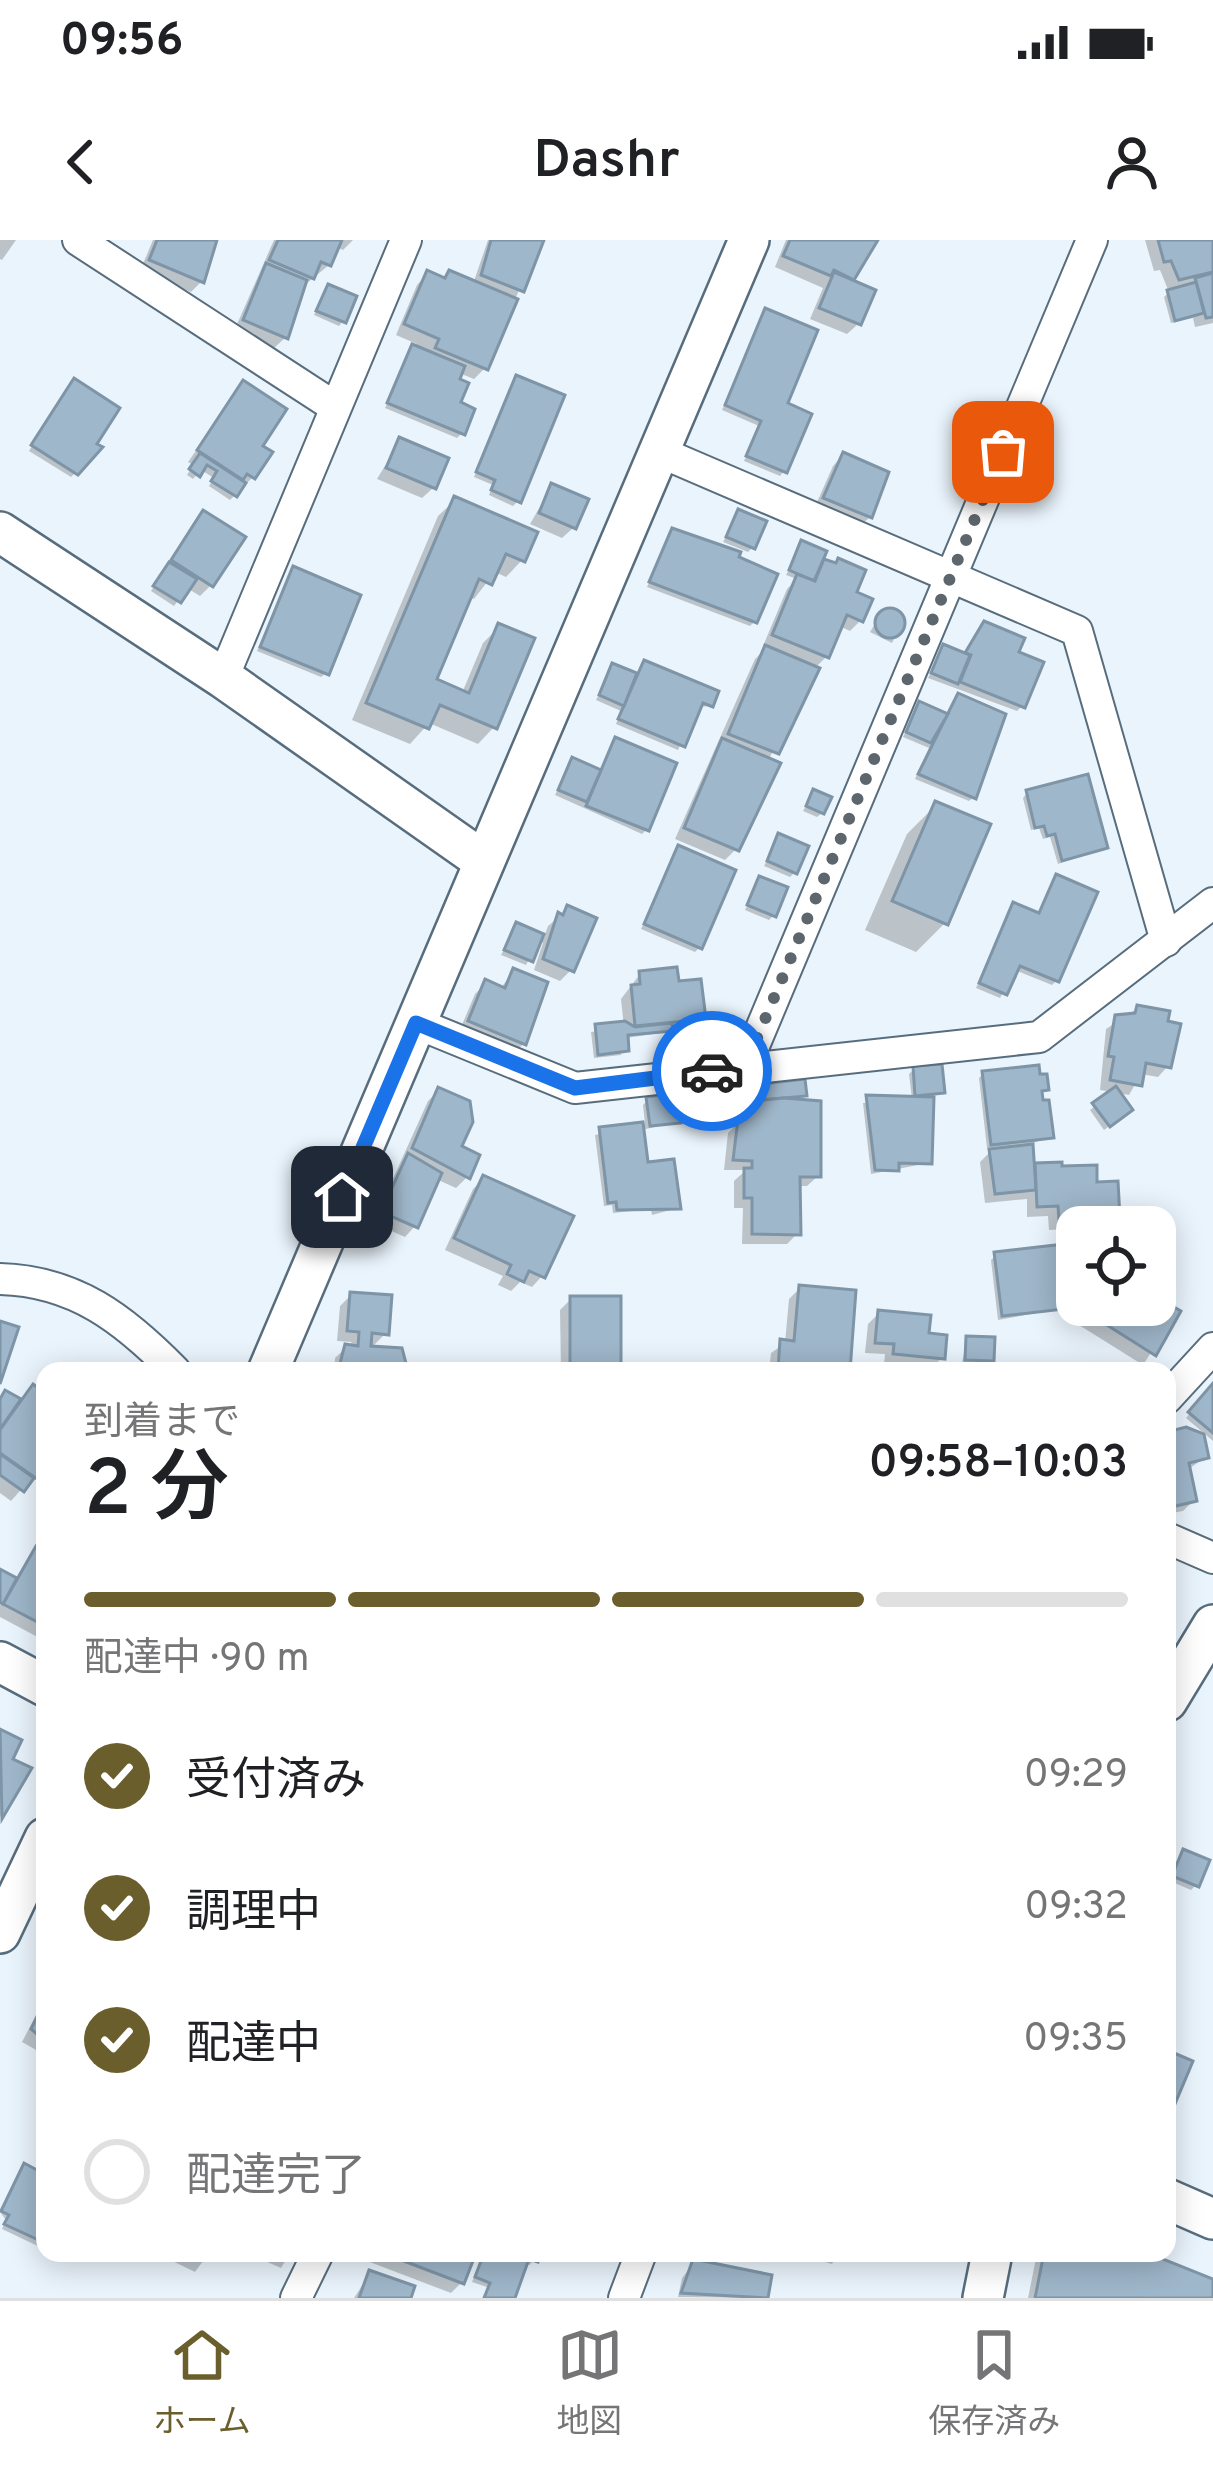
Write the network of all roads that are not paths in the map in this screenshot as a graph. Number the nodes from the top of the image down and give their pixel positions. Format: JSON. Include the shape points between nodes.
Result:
{"nodes":[{"id":1,"x":406,"y":240,"type":"edge"},
{"id":2,"x":749,"y":240,"type":"edge"},
{"id":3,"x":1092,"y":240,"type":"edge"},
{"id":4,"x":98,"y":246,"type":"edge"},
{"id":5,"x":335,"y":407,"type":"junction"},
{"id":6,"x":660,"y":452,"type":"junction"},
{"id":7,"x":0,"y":532,"type":"edge"},
{"id":8,"x":950,"y":580,"type":"junction"},
{"id":9,"x":223,"y":678,"type":"junction"},
{"id":10,"x":482,"y":860,"type":"junction"},
{"id":11,"x":1213,"y":903,"type":"edge"},
{"id":12,"x":1166,"y":941,"type":"junction"},
{"id":13,"x":416,"y":1023,"type":"junction"},
{"id":14,"x":745,"y":1067,"type":"junction"},
{"id":15,"x":0,"y":1279,"type":"edge"},
{"id":16,"x":1213,"y":1348,"type":"edge"},
{"id":17,"x":166,"y":1362,"type":"edge"},
{"id":18,"x":272,"y":1362,"type":"edge"},
{"id":19,"x":1176,"y":1388,"type":"edge"},
{"id":20,"x":1176,"y":1542,"type":"edge"},
{"id":21,"x":1213,"y":1558,"type":"edge"},
{"id":22,"x":1213,"y":1625,"type":"edge"},
{"id":23,"x":0,"y":1662,"type":"edge"},
{"id":24,"x":36,"y":1681,"type":"edge"},
{"id":25,"x":1176,"y":1686,"type":"edge"},
{"id":26,"x":36,"y":1857,"type":"edge"},
{"id":27,"x":0,"y":1933,"type":"edge"},
{"id":28,"x":1176,"y":2203,"type":"edge"},
{"id":29,"x":1213,"y":2219,"type":"edge"},
{"id":30,"x":314,"y":2262,"type":"edge"},
{"id":31,"x":637,"y":2262,"type":"edge"},
{"id":32,"x":990,"y":2262,"type":"edge"},
{"id":33,"x":296,"y":2298,"type":"edge"},
{"id":34,"x":623,"y":2298,"type":"edge"},
{"id":35,"x":983,"y":2298,"type":"edge"}],
"edges":[{"from":1,"to":5,"type":"street"},
{"from":2,"to":6,"type":"street"},
{"from":3,"to":8,"type":"street"},
{"from":4,"to":5,"type":"street"},
{"from":5,"to":9,"type":"street"},
{"from":6,"to":8,"type":"street"},
{"from":6,"to":10,"type":"street"},
{"from":7,"to":9,"type":"street"},
{"from":8,"to":12,"type":"street","via":[[1077,632]]},
{"from":8,"to":14,"type":"street"},
{"from":9,"to":10,"type":"street"},
{"from":10,"to":13,"type":"street"},
{"from":11,"to":12,"type":"street"},
{"from":12,"to":14,"type":"street","via":[[1039,1036]]},
{"from":13,"to":14,"type":"street","via":[[575,1088]]},
{"from":13,"to":18,"type":"street"},
{"from":15,"to":17,"type":"street","via":[[81,1292]]},
{"from":16,"to":19,"type":"street"},
{"from":20,"to":21,"type":"street"},
{"from":22,"to":25,"type":"street"},
{"from":23,"to":24,"type":"street"},
{"from":26,"to":27,"type":"street"},
{"from":28,"to":29,"type":"street"},
{"from":30,"to":33,"type":"street"},
{"from":31,"to":34,"type":"street"},
{"from":32,"to":35,"type":"street"}]}
